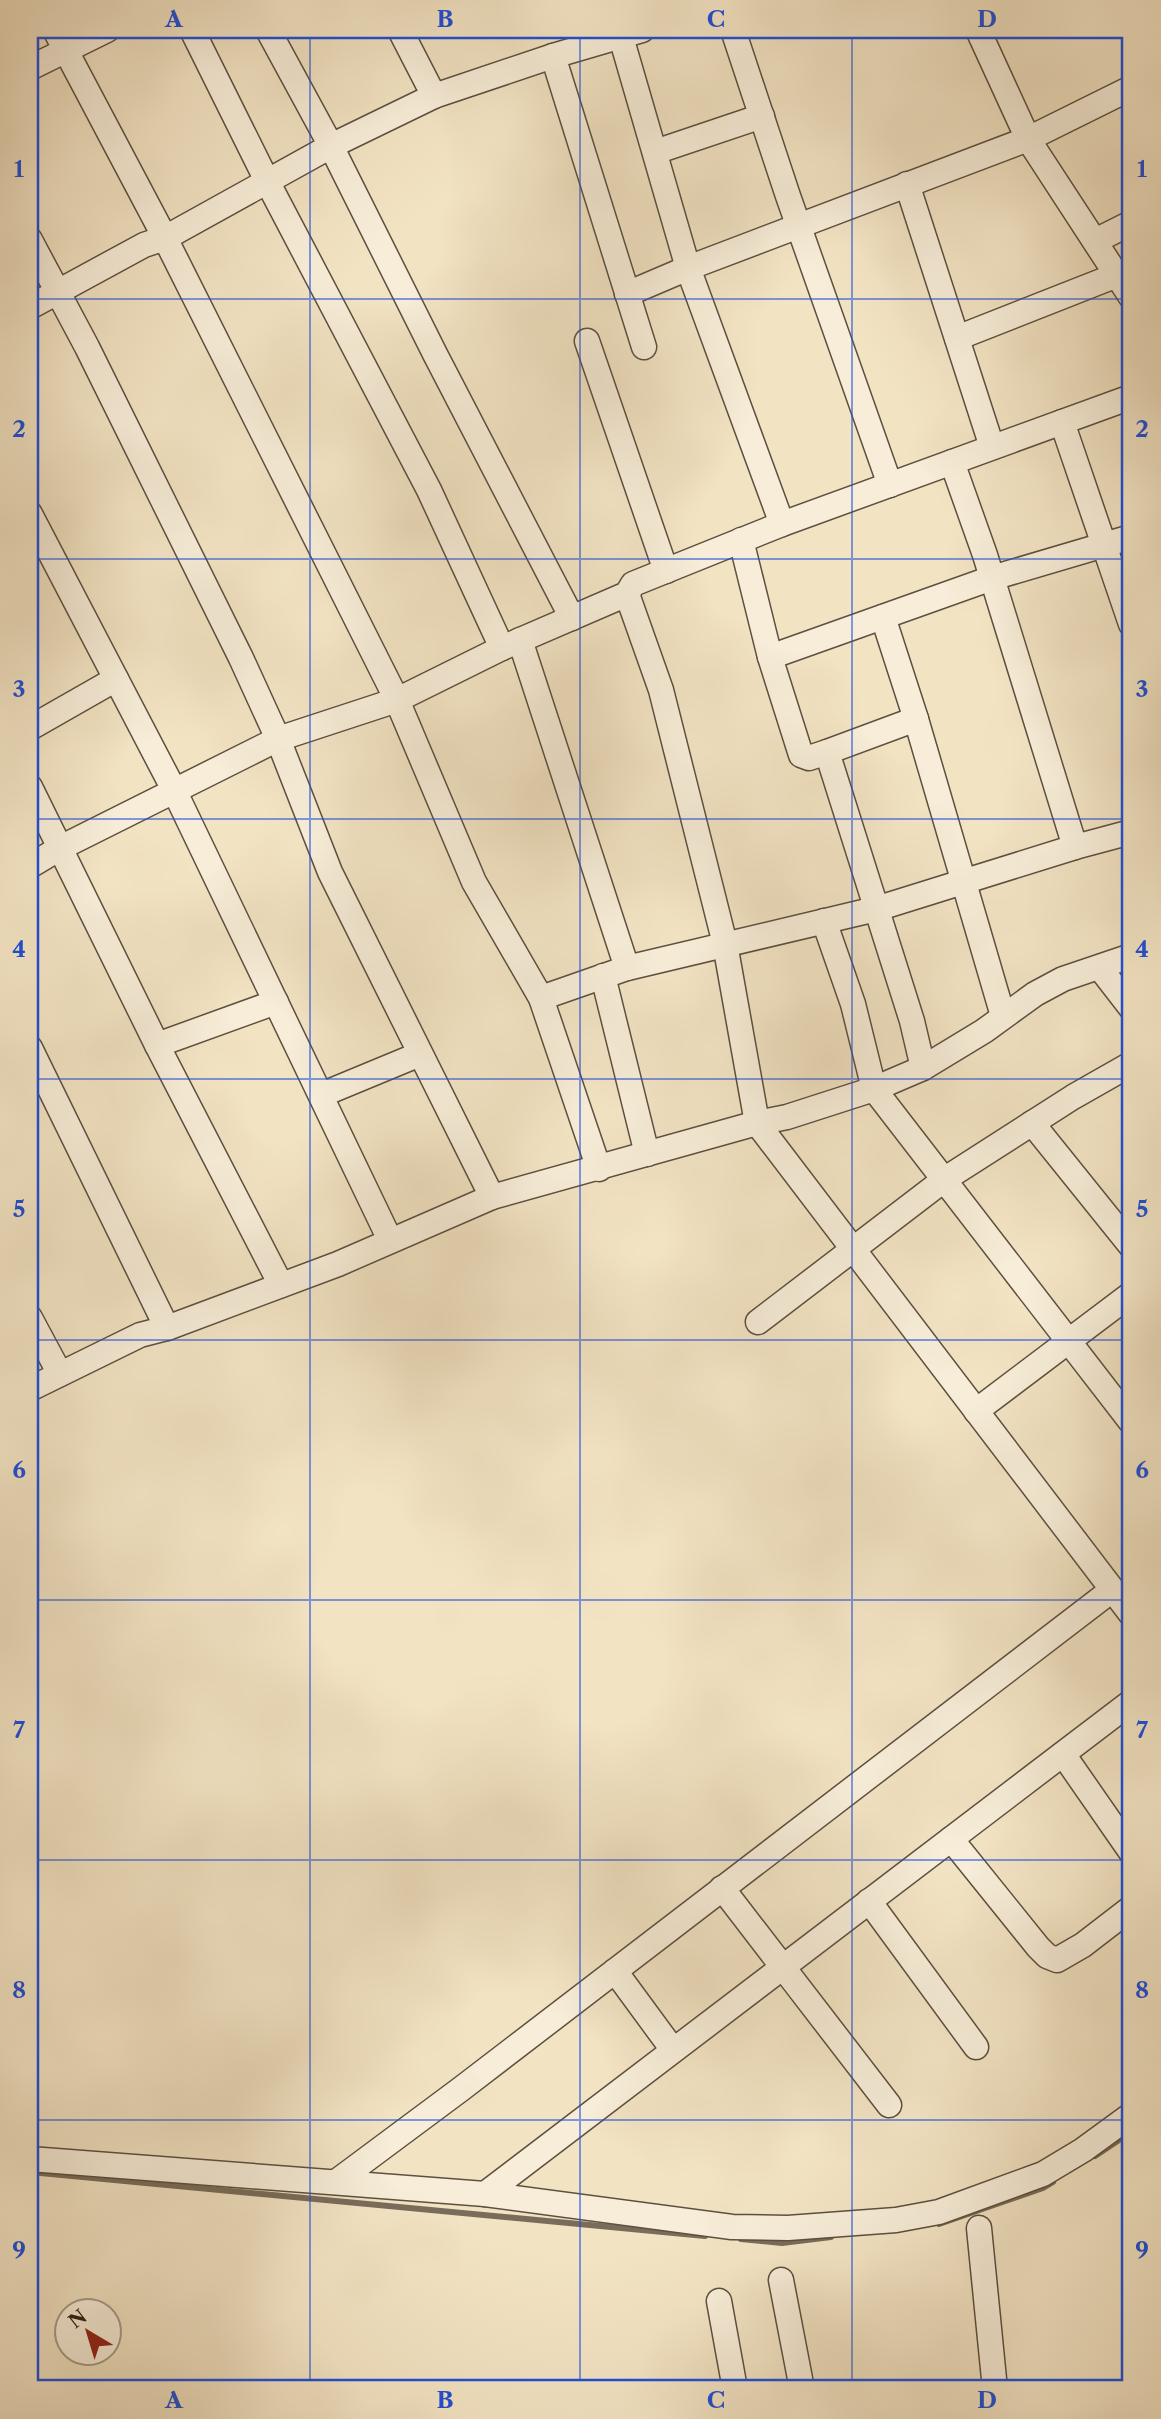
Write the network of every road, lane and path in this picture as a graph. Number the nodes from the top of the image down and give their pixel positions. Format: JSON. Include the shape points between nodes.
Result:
{"nodes":[{"id":1,"x":107,"y":30,"type":"edge"},
{"id":2,"x":192,"y":30,"type":"edge"},
{"id":3,"x":268,"y":30,"type":"edge"},
{"id":4,"x":400,"y":30,"type":"edge"},
{"id":5,"x":733,"y":30,"type":"edge"},
{"id":6,"x":978,"y":30,"type":"edge"},
{"id":7,"x":627,"y":32,"type":"edge"},
{"id":8,"x":61,"y":40,"type":"edge"},
{"id":9,"x":553,"y":56,"type":"junction"},
{"id":10,"x":30,"y":68,"type":"edge"},
{"id":11,"x":1131,"y":88,"type":"edge"},
{"id":12,"x":434,"y":96,"type":"junction"},
{"id":13,"x":762,"y":116,"type":"junction"},
{"id":14,"x":1028,"y":139,"type":"junction"},
{"id":15,"x":331,"y":146,"type":"junction"},
{"id":16,"x":655,"y":152,"type":"junction"},
{"id":17,"x":267,"y":181,"type":"junction"},
{"id":18,"x":907,"y":184,"type":"junction"},
{"id":19,"x":1131,"y":223,"type":"edge"},
{"id":20,"x":799,"y":226,"type":"junction"},
{"id":21,"x":165,"y":238,"type":"junction"},
{"id":22,"x":30,"y":240,"type":"edge"},
{"id":23,"x":1095,"y":241,"type":"junction"},
{"id":24,"x":688,"y":268,"type":"junction"},
{"id":25,"x":1117,"y":275,"type":"junction"},
{"id":26,"x":57,"y":292,"type":"junction"},
{"id":27,"x":628,"y":294,"type":"junction"},
{"id":28,"x":1131,"y":297,"type":"edge"},
{"id":29,"x":30,"y":307,"type":"edge"},
{"id":30,"x":957,"y":338,"type":"junction"},
{"id":31,"x":587,"y":341,"type":"dead end"},
{"id":32,"x":644,"y":347,"type":"dead end"},
{"id":33,"x":1131,"y":397,"type":"edge"},
{"id":34,"x":1062,"y":422,"type":"junction"},
{"id":35,"x":992,"y":447,"type":"junction"},
{"id":36,"x":953,"y":462,"type":"junction"},
{"id":37,"x":890,"y":485,"type":"junction"},
{"id":38,"x":30,"y":514,"type":"edge"},
{"id":39,"x":782,"y":524,"type":"junction"},
{"id":40,"x":1131,"y":537,"type":"edge"},
{"id":41,"x":741,"y":541,"type":"junction"},
{"id":42,"x":1105,"y":546,"type":"junction"},
{"id":43,"x":666,"y":571,"type":"junction"},
{"id":44,"x":992,"y":578,"type":"junction"},
{"id":45,"x":627,"y":594,"type":"junction"},
{"id":46,"x":883,"y":617,"type":"junction"},
{"id":47,"x":572,"y":618,"type":"junction"},
{"id":48,"x":1131,"y":624,"type":"edge"},
{"id":49,"x":511,"y":644,"type":"junction"},
{"id":50,"x":770,"y":657,"type":"junction"},
{"id":51,"x":116,"y":678,"type":"junction"},
{"id":52,"x":397,"y":700,"type":"junction"},
{"id":53,"x":916,"y":719,"type":"junction"},
{"id":54,"x":30,"y":728,"type":"edge"},
{"id":55,"x":278,"y":738,"type":"junction"},
{"id":56,"x":827,"y":752,"type":"junction"},
{"id":57,"x":30,"y":787,"type":"edge"},
{"id":58,"x":174,"y":790,"type":"junction"},
{"id":59,"x":1131,"y":832,"type":"edge"},
{"id":60,"x":1075,"y":847,"type":"junction"},
{"id":61,"x":60,"y":848,"type":"junction"},
{"id":62,"x":30,"y":866,"type":"edge"},
{"id":63,"x":964,"y":882,"type":"junction"},
{"id":64,"x":876,"y":909,"type":"junction"},
{"id":65,"x":824,"y":922,"type":"junction"},
{"id":66,"x":725,"y":944,"type":"junction"},
{"id":67,"x":1131,"y":956,"type":"edge"},
{"id":68,"x":627,"y":968,"type":"junction"},
{"id":69,"x":1100,"y":968,"type":"junction"},
{"id":70,"x":603,"y":976,"type":"junction"},
{"id":71,"x":541,"y":998,"type":"junction"},
{"id":72,"x":276,"y":1002,"type":"junction"},
{"id":73,"x":1131,"y":1008,"type":"edge"},
{"id":74,"x":1003,"y":1016,"type":"junction"},
{"id":75,"x":157,"y":1045,"type":"junction"},
{"id":76,"x":30,"y":1048,"type":"edge"},
{"id":77,"x":420,"y":1054,"type":"junction"},
{"id":78,"x":1131,"y":1064,"type":"edge"},
{"id":79,"x":923,"y":1068,"type":"junction"},
{"id":80,"x":874,"y":1089,"type":"junction"},
{"id":81,"x":321,"y":1096,"type":"junction"},
{"id":82,"x":757,"y":1123,"type":"junction"},
{"id":83,"x":1032,"y":1123,"type":"junction"},
{"id":84,"x":647,"y":1154,"type":"junction"},
{"id":85,"x":599,"y":1169,"type":"junction"},
{"id":86,"x":945,"y":1179,"type":"junction"},
{"id":87,"x":492,"y":1197,"type":"junction"},
{"id":88,"x":390,"y":1240,"type":"junction"},
{"id":89,"x":1131,"y":1246,"type":"edge"},
{"id":90,"x":853,"y":1250,"type":"junction"},
{"id":91,"x":281,"y":1285,"type":"junction"},
{"id":92,"x":1131,"y":1294,"type":"edge"},
{"id":93,"x":30,"y":1318,"type":"edge"},
{"id":94,"x":758,"y":1322,"type":"dead end"},
{"id":95,"x":167,"y":1328,"type":"junction"},
{"id":96,"x":1070,"y":1340,"type":"junction"},
{"id":97,"x":60,"y":1374,"type":"junction"},
{"id":98,"x":30,"y":1389,"type":"edge"},
{"id":99,"x":976,"y":1411,"type":"junction"},
{"id":100,"x":1131,"y":1422,"type":"edge"},
{"id":101,"x":1112,"y":1590,"type":"junction"},
{"id":102,"x":1131,"y":1614,"type":"edge"},
{"id":103,"x":1131,"y":1702,"type":"edge"},
{"id":104,"x":1063,"y":1754,"type":"junction"},
{"id":105,"x":951,"y":1839,"type":"junction"},
{"id":106,"x":1131,"y":1852,"type":"edge"},
{"id":107,"x":722,"y":1888,"type":"junction"},
{"id":108,"x":869,"y":1901,"type":"junction"},
{"id":109,"x":1131,"y":1909,"type":"edge"},
{"id":110,"x":782,"y":1968,"type":"junction"},
{"id":111,"x":615,"y":1971,"type":"junction"},
{"id":112,"x":976,"y":2047,"type":"dead end"},
{"id":113,"x":673,"y":2050,"type":"junction"},
{"id":114,"x":889,"y":2105,"type":"dead end"},
{"id":115,"x":1131,"y":2115,"type":"edge"},
{"id":116,"x":30,"y":2159,"type":"edge"},
{"id":117,"x":336,"y":2182,"type":"junction"},
{"id":118,"x":485,"y":2194,"type":"junction"},
{"id":119,"x":979,"y":2228,"type":"dead end"},
{"id":120,"x":781,"y":2280,"type":"dead end"},
{"id":121,"x":719,"y":2301,"type":"dead end"},
{"id":122,"x":735,"y":2389,"type":"edge"},
{"id":123,"x":802,"y":2389,"type":"edge"},
{"id":124,"x":995,"y":2389,"type":"edge"}],
"edges":[{"from":1,"to":8,"type":"street"},
{"from":2,"to":17,"type":"street"},
{"from":3,"to":15,"type":"street"},
{"from":4,"to":12,"type":"street"},
{"from":5,"to":13,"type":"street"},
{"from":6,"to":14,"type":"street"},
{"from":7,"to":9,"type":"street"},
{"from":7,"to":16,"type":"street"},
{"from":8,"to":10,"type":"street"},
{"from":8,"to":21,"type":"street"},
{"from":9,"to":12,"type":"street"},
{"from":9,"to":27,"type":"street"},
{"from":11,"to":14,"type":"street"},
{"from":12,"to":15,"type":"street"},
{"from":13,"to":16,"type":"street"},
{"from":13,"to":20,"type":"street"},
{"from":14,"to":18,"type":"street"},
{"from":14,"to":23,"type":"street"},
{"from":15,"to":17,"type":"street"},
{"from":15,"to":47,"type":"street"},
{"from":16,"to":24,"type":"street"},
{"from":17,"to":21,"type":"street"},
{"from":17,"to":49,"type":"street"},
{"from":18,"to":20,"type":"street"},
{"from":18,"to":30,"type":"street"},
{"from":19,"to":23,"type":"street"},
{"from":20,"to":24,"type":"street"},
{"from":20,"to":37,"type":"street"},
{"from":21,"to":26,"type":"street"},
{"from":21,"to":52,"type":"street"},
{"from":22,"to":26,"type":"street"},
{"from":23,"to":25,"type":"street"},
{"from":24,"to":27,"type":"street"},
{"from":24,"to":39,"type":"street"},
{"from":25,"to":28,"type":"street"},
{"from":25,"to":30,"type":"street"},
{"from":26,"to":29,"type":"street"},
{"from":26,"to":55,"type":"street"},
{"from":27,"to":32,"type":"street"},
{"from":30,"to":35,"type":"street"},
{"from":31,"to":43,"type":"street"},
{"from":33,"to":34,"type":"street"},
{"from":34,"to":35,"type":"street"},
{"from":34,"to":42,"type":"street"},
{"from":35,"to":36,"type":"street"},
{"from":36,"to":37,"type":"street"},
{"from":36,"to":44,"type":"street"},
{"from":37,"to":39,"type":"street"},
{"from":38,"to":51,"type":"street"},
{"from":39,"to":41,"type":"street"},
{"from":40,"to":42,"type":"street"},
{"from":41,"to":43,"type":"street"},
{"from":41,"to":50,"type":"street"},
{"from":42,"to":44,"type":"street"},
{"from":42,"to":48,"type":"street"},
{"from":43,"to":45,"type":"street","via":[[633,584]]},
{"from":44,"to":46,"type":"street"},
{"from":44,"to":60,"type":"street"},
{"from":45,"to":47,"type":"street"},
{"from":45,"to":66,"type":"street","via":[[661,690]]},
{"from":46,"to":50,"type":"street"},
{"from":46,"to":53,"type":"street"},
{"from":47,"to":49,"type":"street"},
{"from":49,"to":52,"type":"street"},
{"from":49,"to":68,"type":"street"},
{"from":50,"to":56,"type":"street","via":[[801,755],[810,758]]},
{"from":51,"to":54,"type":"street"},
{"from":51,"to":58,"type":"street"},
{"from":52,"to":55,"type":"street"},
{"from":52,"to":71,"type":"street","via":[[474,882]]},
{"from":53,"to":56,"type":"street"},
{"from":53,"to":63,"type":"street"},
{"from":55,"to":58,"type":"street"},
{"from":55,"to":77,"type":"street","via":[[330,872]]},
{"from":56,"to":64,"type":"street"},
{"from":57,"to":61,"type":"street"},
{"from":58,"to":61,"type":"street"},
{"from":58,"to":72,"type":"street"},
{"from":59,"to":60,"type":"street"},
{"from":60,"to":63,"type":"street"},
{"from":61,"to":62,"type":"street"},
{"from":61,"to":75,"type":"street"},
{"from":63,"to":64,"type":"street"},
{"from":63,"to":74,"type":"street"},
{"from":64,"to":65,"type":"street"},
{"from":64,"to":79,"type":"street"},
{"from":65,"to":66,"type":"street"},
{"from":65,"to":80,"type":"street","via":[[853,1004]]},
{"from":66,"to":68,"type":"street"},
{"from":66,"to":82,"type":"street"},
{"from":67,"to":69,"type":"street"},
{"from":68,"to":70,"type":"street"},
{"from":69,"to":73,"type":"street"},
{"from":69,"to":74,"type":"street","via":[[1063,979]]},
{"from":70,"to":71,"type":"street"},
{"from":70,"to":84,"type":"street"},
{"from":71,"to":85,"type":"street"},
{"from":72,"to":75,"type":"street"},
{"from":72,"to":81,"type":"street"},
{"from":74,"to":79,"type":"street"},
{"from":75,"to":91,"type":"street"},
{"from":76,"to":95,"type":"street"},
{"from":77,"to":81,"type":"street"},
{"from":77,"to":87,"type":"street"},
{"from":78,"to":83,"type":"street"},
{"from":79,"to":80,"type":"street"},
{"from":80,"to":82,"type":"street"},
{"from":80,"to":86,"type":"street"},
{"from":81,"to":88,"type":"street"},
{"from":82,"to":84,"type":"street"},
{"from":82,"to":90,"type":"street"},
{"from":83,"to":86,"type":"street"},
{"from":83,"to":89,"type":"street"},
{"from":84,"to":85,"type":"street"},
{"from":85,"to":87,"type":"street"},
{"from":86,"to":90,"type":"street"},
{"from":86,"to":96,"type":"street"},
{"from":87,"to":88,"type":"street"},
{"from":88,"to":91,"type":"street"},
{"from":90,"to":94,"type":"street"},
{"from":90,"to":99,"type":"street"},
{"from":91,"to":95,"type":"street"},
{"from":92,"to":96,"type":"street"},
{"from":93,"to":97,"type":"street"},
{"from":95,"to":97,"type":"street","via":[[140,1335]]},
{"from":96,"to":99,"type":"street"},
{"from":96,"to":100,"type":"street"},
{"from":97,"to":98,"type":"street"},
{"from":99,"to":101,"type":"street"},
{"from":101,"to":102,"type":"street"},
{"from":101,"to":107,"type":"street"},
{"from":103,"to":104,"type":"street"},
{"from":104,"to":105,"type":"street"},
{"from":104,"to":106,"type":"street"},
{"from":105,"to":108,"type":"street"},
{"from":105,"to":109,"type":"street","via":[[1038,1947],[1057,1960]]},
{"from":107,"to":110,"type":"street"},
{"from":107,"to":111,"type":"street"},
{"from":108,"to":110,"type":"street"},
{"from":108,"to":112,"type":"street"},
{"from":110,"to":113,"type":"street"},
{"from":110,"to":114,"type":"street"},
{"from":111,"to":113,"type":"street"},
{"from":111,"to":117,"type":"street"},
{"from":113,"to":118,"type":"street"},
{"from":115,"to":118,"type":"street","via":[[1042,2174],[939,2212],[896,2220],[732,2227]]},
{"from":116,"to":117,"type":"street"},
{"from":117,"to":118,"type":"street"},
{"from":119,"to":124,"type":"street"},
{"from":120,"to":123,"type":"street"},
{"from":121,"to":122,"type":"street"}]}
